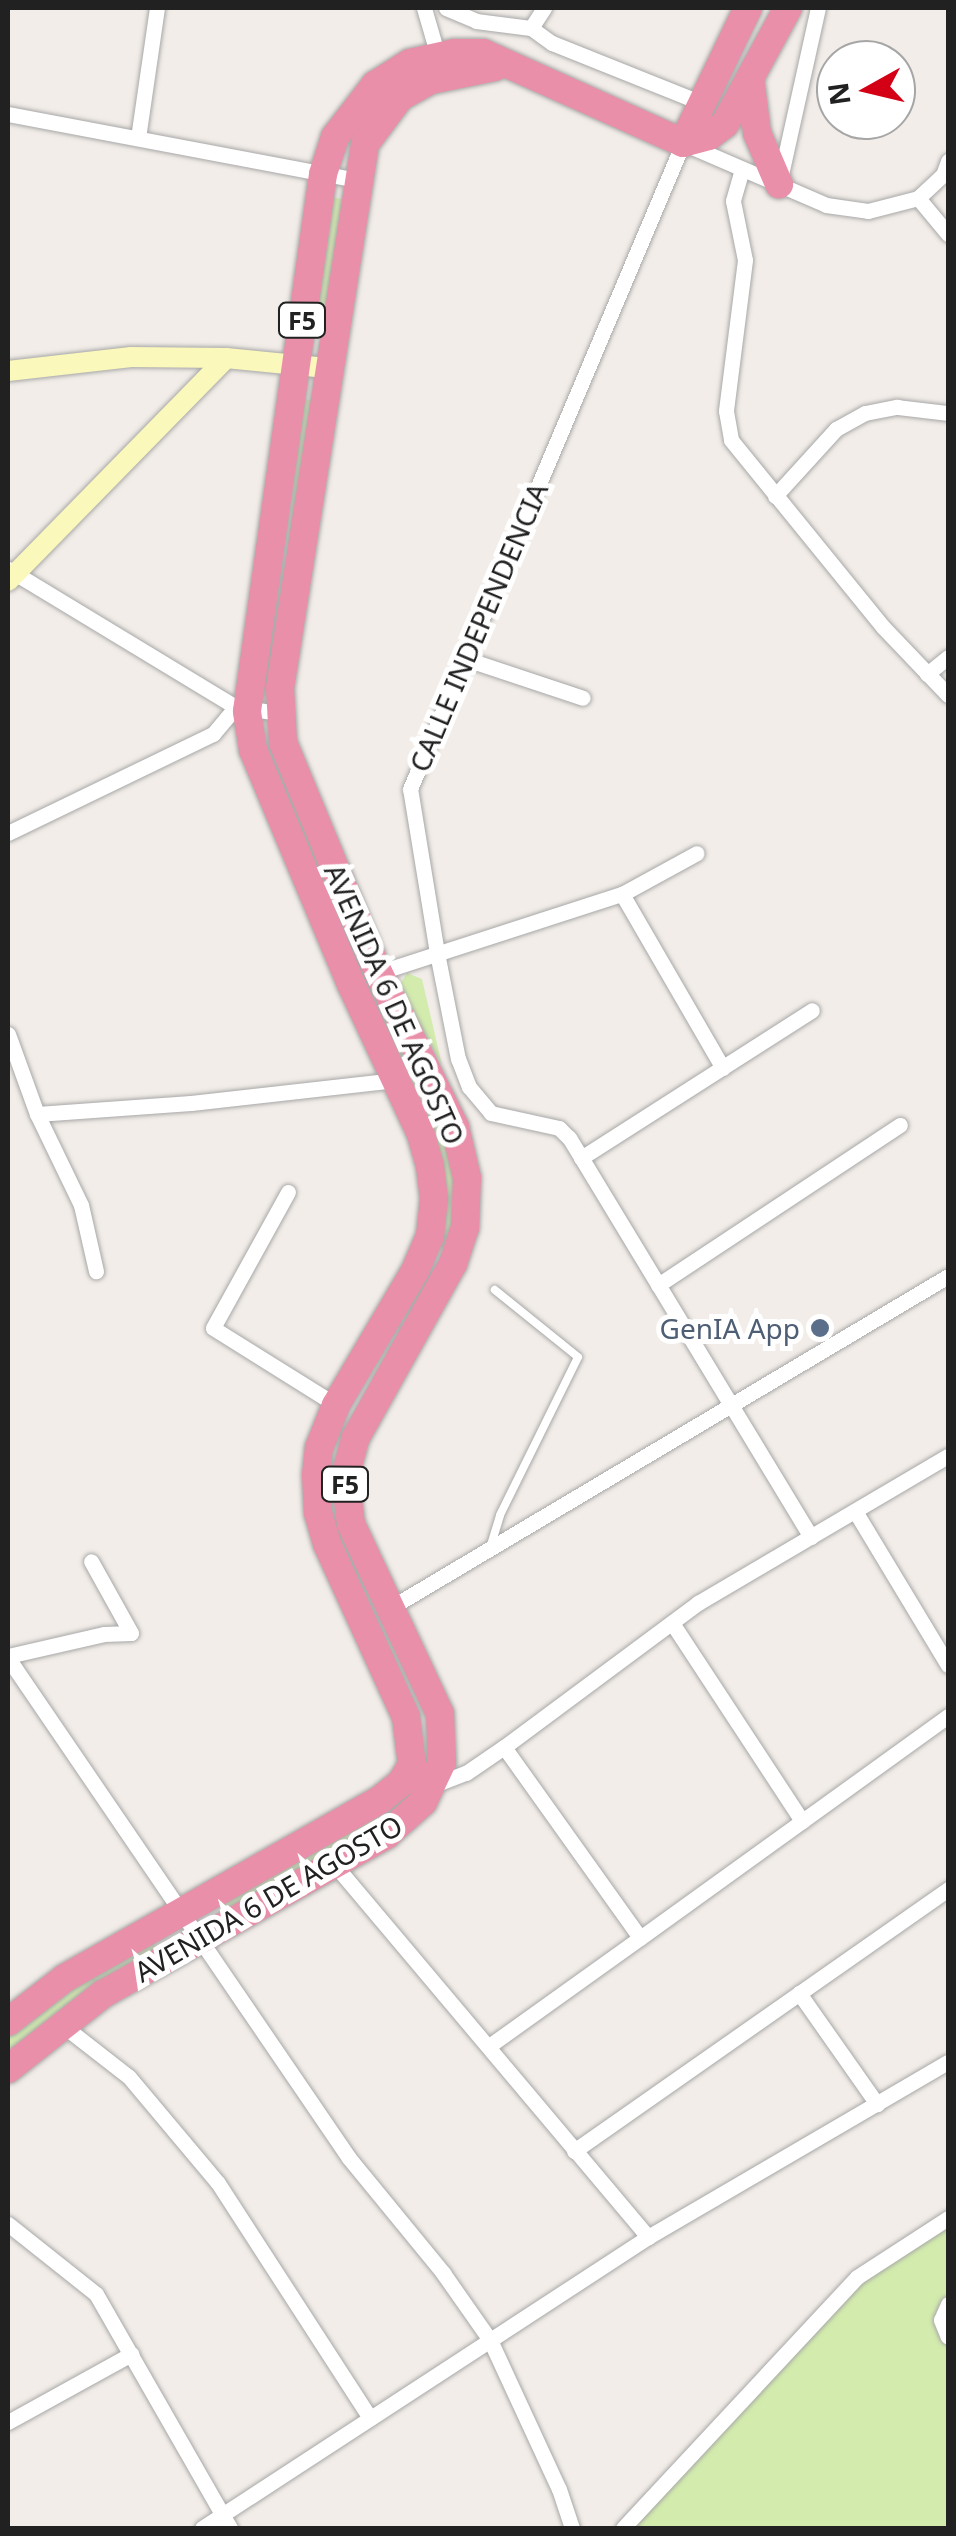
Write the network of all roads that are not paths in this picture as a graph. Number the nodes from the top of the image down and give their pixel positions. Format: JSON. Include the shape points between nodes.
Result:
{"nodes":[{"id":1,"x":157,"y":8,"type":"edge"},
{"id":2,"x":424,"y":8,"type":"edge"},
{"id":3,"x":446,"y":8,"type":"edge"},
{"id":4,"x":544,"y":8,"type":"edge"},
{"id":5,"x":748,"y":8,"type":"edge"},
{"id":6,"x":788,"y":8,"type":"edge"},
{"id":7,"x":818,"y":8,"type":"edge"},
{"id":8,"x":531,"y":28,"type":"junction"},
{"id":9,"x":441,"y":67,"type":"junction"},
{"id":10,"x":750,"y":78,"type":"junction"},
{"id":11,"x":702,"y":102,"type":"junction"},
{"id":12,"x":8,"y":114,"type":"edge"},
{"id":13,"x":138,"y":138,"type":"junction"},
{"id":14,"x":683,"y":143,"type":"junction"},
{"id":15,"x":948,"y":161,"type":"edge"},
{"id":16,"x":742,"y":168,"type":"junction"},
{"id":17,"x":323,"y":174,"type":"junction"},
{"id":18,"x":356,"y":180,"type":"junction"},
{"id":19,"x":779,"y":184,"type":"junction"},
{"id":20,"x":918,"y":198,"type":"junction"},
{"id":21,"x":946,"y":226,"type":"edge"},
{"id":22,"x":226,"y":358,"type":"junction"},
{"id":23,"x":296,"y":364,"type":"junction"},
{"id":24,"x":328,"y":368,"type":"junction"},
{"id":25,"x":8,"y":371,"type":"edge"},
{"id":26,"x":948,"y":413,"type":"edge"},
{"id":27,"x":775,"y":496,"type":"junction"},
{"id":28,"x":10,"y":575,"type":"edge"},
{"id":29,"x":948,"y":657,"type":"edge"},
{"id":30,"x":463,"y":658,"type":"junction"},
{"id":31,"x":927,"y":674,"type":"junction"},
{"id":32,"x":948,"y":695,"type":"edge"},
{"id":33,"x":582,"y":698,"type":"dead end"},
{"id":34,"x":241,"y":709,"type":"junction"},
{"id":35,"x":279,"y":713,"type":"junction"},
{"id":36,"x":8,"y":832,"type":"edge"},
{"id":37,"x":697,"y":853,"type":"dead end"},
{"id":38,"x":622,"y":894,"type":"junction"},
{"id":39,"x":437,"y":953,"type":"junction"},
{"id":40,"x":378,"y":972,"type":"junction"},
{"id":41,"x":351,"y":984,"type":"junction"},
{"id":42,"x":812,"y":1010,"type":"dead end"},
{"id":43,"x":8,"y":1034,"type":"edge"},
{"id":44,"x":723,"y":1068,"type":"junction"},
{"id":45,"x":396,"y":1080,"type":"junction"},
{"id":46,"x":37,"y":1114,"type":"junction"},
{"id":47,"x":900,"y":1125,"type":"dead end"},
{"id":48,"x":581,"y":1158,"type":"junction"},
{"id":49,"x":288,"y":1192,"type":"dead end"},
{"id":50,"x":421,"y":1256,"type":"junction"},
{"id":51,"x":96,"y":1270,"type":"dead end"},
{"id":52,"x":450,"y":1271,"type":"junction"},
{"id":53,"x":948,"y":1276,"type":"edge"},
{"id":54,"x":658,"y":1285,"type":"junction"},
{"id":55,"x":495,"y":1290,"type":"dead end"},
{"id":56,"x":336,"y":1405,"type":"junction"},
{"id":57,"x":733,"y":1408,"type":"junction"},
{"id":58,"x":948,"y":1456,"type":"edge"},
{"id":59,"x":316,"y":1476,"type":"junction"},
{"id":60,"x":344,"y":1476,"type":"junction"},
{"id":61,"x":855,"y":1511,"type":"junction"},
{"id":62,"x":811,"y":1537,"type":"junction"},
{"id":63,"x":490,"y":1550,"type":"junction"},
{"id":64,"x":91,"y":1561,"type":"dead end"},
{"id":65,"x":390,"y":1608,"type":"junction"},
{"id":66,"x":672,"y":1623,"type":"junction"},
{"id":67,"x":8,"y":1657,"type":"edge"},
{"id":68,"x":948,"y":1665,"type":"edge"},
{"id":69,"x":948,"y":1716,"type":"edge"},
{"id":70,"x":504,"y":1748,"type":"junction"},
{"id":71,"x":412,"y":1754,"type":"junction"},
{"id":72,"x":434,"y":1785,"type":"junction"},
{"id":73,"x":377,"y":1802,"type":"junction"},
{"id":74,"x":802,"y":1821,"type":"junction"},
{"id":75,"x":394,"y":1829,"type":"junction"},
{"id":76,"x":334,"y":1864,"type":"junction"},
{"id":77,"x":948,"y":1888,"type":"edge"},
{"id":78,"x":182,"y":1910,"type":"junction"},
{"id":79,"x":201,"y":1937,"type":"junction"},
{"id":80,"x":640,"y":1938,"type":"junction"},
{"id":81,"x":799,"y":1993,"type":"junction"},
{"id":82,"x":8,"y":2022,"type":"edge"},
{"id":83,"x":61,"y":2024,"type":"junction"},
{"id":84,"x":489,"y":2046,"type":"junction"},
{"id":85,"x":948,"y":2062,"type":"edge"},
{"id":86,"x":8,"y":2069,"type":"edge"},
{"id":87,"x":876,"y":2104,"type":"junction"},
{"id":88,"x":574,"y":2151,"type":"junction"},
{"id":89,"x":948,"y":2218,"type":"edge"},
{"id":90,"x":8,"y":2224,"type":"edge"},
{"id":91,"x":648,"y":2237,"type":"junction"},
{"id":92,"x":948,"y":2304,"type":"edge"},
{"id":93,"x":948,"y":2337,"type":"edge"},
{"id":94,"x":490,"y":2340,"type":"junction"},
{"id":95,"x":130,"y":2354,"type":"junction"},
{"id":96,"x":370,"y":2418,"type":"junction"},
{"id":97,"x":8,"y":2422,"type":"edge"},
{"id":98,"x":226,"y":2521,"type":"edge"},
{"id":99,"x":202,"y":2528,"type":"edge"},
{"id":100,"x":572,"y":2528,"type":"edge"},
{"id":101,"x":624,"y":2528,"type":"edge"}],
"edges":[{"from":1,"to":13,"type":"street"},
{"from":2,"to":9,"type":"street"},
{"from":3,"to":8,"type":"street","via":[[476,21]]},
{"from":4,"to":8,"type":"street"},
{"from":5,"to":11,"type":"highway"},
{"from":6,"to":10,"type":"highway"},
{"from":7,"to":19,"type":"street"},
{"from":8,"to":11,"type":"street","via":[[552,43]]},
{"from":9,"to":14,"type":"highway","name":"AVENIDA 6 DE AGOSTO","number":"F5","via":[[508,65]]},
{"from":9,"to":17,"type":"highway","name":"AVENIDA 6 DE AGOSTO","number":"F5","via":[[410,63],[376,86],[335,137]]},
{"from":9,"to":18,"type":"highway","name":"AVENIDA 6 DE AGOSTO","number":"F5","via":[[380,118]]},
{"from":10,"to":14,"type":"highway","via":[[725,124]]},
{"from":10,"to":19,"type":"highway","via":[[756,133]]},
{"from":11,"to":14,"type":"highway"},
{"from":12,"to":13,"type":"street"},
{"from":13,"to":17,"type":"street"},
{"from":14,"to":16,"type":"street"},
{"from":14,"to":30,"type":"street","name":"CALLE INDEPENDENCIA"},
{"from":15,"to":20,"type":"street"},
{"from":16,"to":19,"type":"street"},
{"from":16,"to":27,"type":"street","via":[[733,201],[744,260],[726,411],[732,440]]},
{"from":17,"to":18,"type":"street"},
{"from":17,"to":23,"type":"highway","name":"AVENIDA 6 DE AGOSTO","number":"F5"},
{"from":18,"to":24,"type":"highway","name":"AVENIDA 6 DE AGOSTO","number":"F5"},
{"from":19,"to":20,"type":"street","via":[[826,205],[868,211]]},
{"from":20,"to":21,"type":"street"},
{"from":22,"to":23,"type":"street"},
{"from":22,"to":25,"type":"street","via":[[132,357]]},
{"from":22,"to":28,"type":"street"},
{"from":23,"to":24,"type":"street"},
{"from":23,"to":34,"type":"highway","name":"AVENIDA 6 DE AGOSTO","number":"F5"},
{"from":24,"to":35,"type":"highway","name":"AVENIDA 6 DE AGOSTO","number":"F5"},
{"from":26,"to":27,"type":"street","via":[[897,406],[865,413],[836,429]]},
{"from":27,"to":31,"type":"street"},
{"from":28,"to":34,"type":"street"},
{"from":29,"to":31,"type":"street"},
{"from":30,"to":33,"type":"street"},
{"from":30,"to":39,"type":"street","name":"CALLE INDEPENDENCIA","via":[[410,789]]},
{"from":31,"to":32,"type":"street"},
{"from":34,"to":35,"type":"street"},
{"from":34,"to":36,"type":"street","via":[[212,734]]},
{"from":34,"to":41,"type":"highway","name":"AVENIDA 6 DE AGOSTO","number":"F5"},
{"from":35,"to":40,"type":"highway","name":"AVENIDA 6 DE AGOSTO","number":"F5","via":[[283,743]]},
{"from":37,"to":38,"type":"street"},
{"from":38,"to":39,"type":"street"},
{"from":38,"to":44,"type":"street"},
{"from":39,"to":40,"type":"street"},
{"from":39,"to":48,"type":"street","name":"CALLE INDEPENDENCIA","via":[[458,1059],[477,1100],[491,1113],[559,1128]]},
{"from":40,"to":41,"type":"street"},
{"from":40,"to":52,"type":"highway","name":"AVENIDA 6 DE AGOSTO","number":"F5","via":[[455,1127],[466,1178],[465,1228]]},
{"from":41,"to":45,"type":"highway","name":"AVENIDA 6 DE AGOSTO","number":"F5"},
{"from":42,"to":44,"type":"street"},
{"from":43,"to":46,"type":"street"},
{"from":44,"to":48,"type":"street"},
{"from":45,"to":46,"type":"street"},
{"from":45,"to":50,"type":"highway","name":"AVENIDA 6 DE AGOSTO","number":"F5","via":[[430,1166],[434,1199]]},
{"from":46,"to":51,"type":"street","via":[[81,1205]]},
{"from":47,"to":54,"type":"street"},
{"from":48,"to":54,"type":"street","name":"CALLE INDEPENDENCIA"},
{"from":49,"to":56,"type":"street","via":[[212,1328]]},
{"from":50,"to":52,"type":"highway"},
{"from":50,"to":56,"type":"highway","name":"AVENIDA 6 DE AGOSTO","number":"F5"},
{"from":52,"to":60,"type":"highway","name":"AVENIDA 6 DE AGOSTO","number":"F5","via":[[355,1439]]},
{"from":53,"to":57,"type":"street"},
{"from":54,"to":57,"type":"street","name":"CALLE INDEPENDENCIA"},
{"from":55,"to":63,"type":"lane","via":[[578,1357],[500,1515]]},
{"from":56,"to":59,"type":"highway","name":"AVENIDA 6 DE AGOSTO","number":"F5"},
{"from":57,"to":62,"type":"street","name":"CALLE INDEPENDENCIA"},
{"from":57,"to":63,"type":"street"},
{"from":58,"to":61,"type":"street"},
{"from":59,"to":60,"type":"highway"},
{"from":59,"to":71,"type":"highway","name":"AVENIDA 6 DE AGOSTO","number":"F5","via":[[327,1544],[406,1717]]},
{"from":60,"to":65,"type":"highway","name":"AVENIDA 6 DE AGOSTO","number":"F5","via":[[350,1524]]},
{"from":61,"to":62,"type":"street"},
{"from":61,"to":68,"type":"street"},
{"from":62,"to":66,"type":"street"},
{"from":63,"to":65,"type":"street"},
{"from":64,"to":67,"type":"street","via":[[131,1633]]},
{"from":65,"to":72,"type":"highway","name":"AVENIDA 6 DE AGOSTO","number":"F5","via":[[440,1714],[443,1750]]},
{"from":66,"to":70,"type":"street"},
{"from":66,"to":74,"type":"street"},
{"from":67,"to":78,"type":"street"},
{"from":69,"to":74,"type":"street"},
{"from":70,"to":72,"type":"street"},
{"from":70,"to":80,"type":"street"},
{"from":71,"to":72,"type":"highway"},
{"from":71,"to":73,"type":"highway","name":"AVENIDA 6 DE AGOSTO","via":[[401,1783]]},
{"from":72,"to":75,"type":"highway","name":"AVENIDA 6 DE AGOSTO"},
{"from":73,"to":75,"type":"highway"},
{"from":73,"to":78,"type":"highway","name":"AVENIDA 6 DE AGOSTO"},
{"from":74,"to":80,"type":"street"},
{"from":75,"to":76,"type":"highway","name":"AVENIDA 6 DE AGOSTO"},
{"from":76,"to":79,"type":"highway","name":"AVENIDA 6 DE AGOSTO"},
{"from":76,"to":84,"type":"street"},
{"from":77,"to":81,"type":"street"},
{"from":78,"to":79,"type":"street"},
{"from":78,"to":82,"type":"highway","name":"AVENIDA 6 DE AGOSTO","via":[[65,1978]]},
{"from":79,"to":83,"type":"highway","name":"AVENIDA 6 DE AGOSTO"},
{"from":79,"to":94,"type":"street","via":[[349,2158]]},
{"from":80,"to":84,"type":"street"},
{"from":81,"to":87,"type":"street"},
{"from":81,"to":88,"type":"street"},
{"from":83,"to":86,"type":"highway","name":"AVENIDA 6 DE AGOSTO"},
{"from":83,"to":96,"type":"street","via":[[128,2077],[218,2183]]},
{"from":84,"to":88,"type":"street"},
{"from":85,"to":87,"type":"street"},
{"from":87,"to":91,"type":"street"},
{"from":88,"to":91,"type":"street"},
{"from":89,"to":101,"type":"street","via":[[857,2277]]},
{"from":90,"to":95,"type":"street","via":[[96,2294]]},
{"from":91,"to":94,"type":"street"},
{"from":92,"to":93,"type":"street","via":[[941,2320]]},
{"from":94,"to":96,"type":"street"},
{"from":94,"to":100,"type":"street"},
{"from":95,"to":97,"type":"street"},
{"from":95,"to":98,"type":"street"},
{"from":96,"to":98,"type":"street"},
{"from":98,"to":99,"type":"street"}]}
